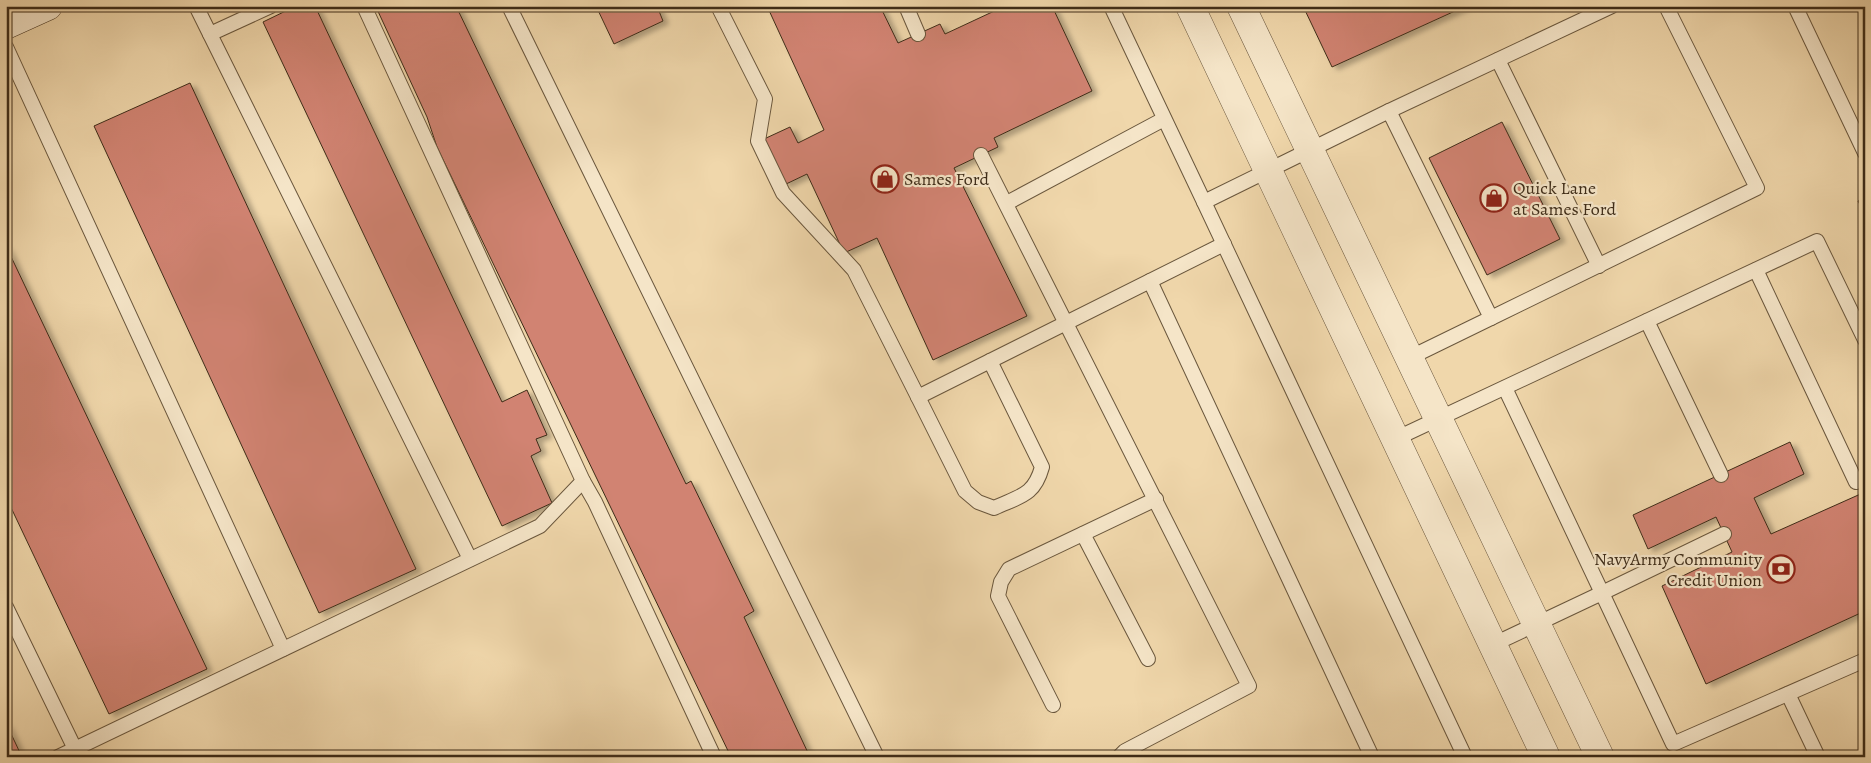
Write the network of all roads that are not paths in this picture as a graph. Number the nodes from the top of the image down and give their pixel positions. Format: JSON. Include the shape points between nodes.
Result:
{"nodes":[{"id":1,"x":196,"y":6,"type":"edge"},
{"id":2,"x":271,"y":6,"type":"edge"},
{"id":3,"x":364,"y":6,"type":"edge"},
{"id":4,"x":509,"y":6,"type":"edge"},
{"id":5,"x":718,"y":6,"type":"edge"},
{"id":6,"x":906,"y":6,"type":"edge"},
{"id":7,"x":1111,"y":6,"type":"edge"},
{"id":8,"x":1190,"y":6,"type":"edge"},
{"id":9,"x":1241,"y":6,"type":"edge"},
{"id":10,"x":1612,"y":6,"type":"edge"},
{"id":11,"x":1666,"y":6,"type":"edge"},
{"id":12,"x":1795,"y":6,"type":"edge"},
{"id":13,"x":210,"y":34,"type":"junction"},
{"id":14,"x":918,"y":34,"type":"dead end"},
{"id":15,"x":6,"y":47,"type":"edge"},
{"id":16,"x":1498,"y":60,"type":"junction"},
{"id":17,"x":1389,"y":111,"type":"junction"},
{"id":18,"x":1164,"y":119,"type":"junction"},
{"id":19,"x":1309,"y":149,"type":"junction"},
{"id":20,"x":1865,"y":153,"type":"edge"},
{"id":21,"x":981,"y":155,"type":"dead end"},
{"id":22,"x":1267,"y":169,"type":"junction"},
{"id":23,"x":1204,"y":202,"type":"junction"},
{"id":24,"x":1007,"y":203,"type":"junction"},
{"id":25,"x":1224,"y":244,"type":"junction"},
{"id":26,"x":1599,"y":266,"type":"junction"},
{"id":27,"x":1756,"y":270,"type":"junction"},
{"id":28,"x":1150,"y":281,"type":"junction"},
{"id":29,"x":1491,"y":318,"type":"junction"},
{"id":30,"x":1647,"y":321,"type":"junction"},
{"id":31,"x":1067,"y":323,"type":"junction"},
{"id":32,"x":1865,"y":340,"type":"edge"},
{"id":33,"x":1409,"y":358,"type":"junction"},
{"id":34,"x":990,"y":361,"type":"junction"},
{"id":35,"x":1505,"y":388,"type":"junction"},
{"id":36,"x":918,"y":398,"type":"junction"},
{"id":37,"x":1438,"y":419,"type":"junction"},
{"id":38,"x":1395,"y":439,"type":"junction"},
{"id":39,"x":1721,"y":475,"type":"dead end"},
{"id":40,"x":1865,"y":478,"type":"edge"},
{"id":41,"x":583,"y":481,"type":"junction"},
{"id":42,"x":1156,"y":500,"type":"junction"},
{"id":43,"x":1083,"y":534,"type":"junction"},
{"id":44,"x":1724,"y":534,"type":"dead end"},
{"id":45,"x":470,"y":559,"type":"junction"},
{"id":46,"x":1602,"y":593,"type":"junction"},
{"id":47,"x":6,"y":606,"type":"edge"},
{"id":48,"x":1536,"y":624,"type":"junction"},
{"id":49,"x":1492,"y":644,"type":"junction"},
{"id":50,"x":283,"y":649,"type":"junction"},
{"id":51,"x":1148,"y":660,"type":"dead end"},
{"id":52,"x":1865,"y":660,"type":"edge"},
{"id":53,"x":1788,"y":694,"type":"junction"},
{"id":54,"x":1053,"y":705,"type":"dead end"},
{"id":55,"x":75,"y":748,"type":"junction"},
{"id":56,"x":58,"y":757,"type":"edge"},
{"id":57,"x":714,"y":757,"type":"edge"},
{"id":58,"x":877,"y":757,"type":"edge"},
{"id":59,"x":1119,"y":757,"type":"edge"},
{"id":60,"x":1372,"y":757,"type":"edge"},
{"id":61,"x":1465,"y":757,"type":"edge"},
{"id":62,"x":1546,"y":757,"type":"edge"},
{"id":63,"x":1600,"y":757,"type":"edge"},
{"id":64,"x":1818,"y":757,"type":"edge"}],
"edges":[{"from":1,"to":13,"type":"lane"},
{"from":2,"to":13,"type":"lane"},
{"from":3,"to":41,"type":"lane"},
{"from":4,"to":58,"type":"lane"},
{"from":5,"to":36,"type":"lane","via":[[765,99],[758,140],[783,193],[854,270]]},
{"from":6,"to":14,"type":"lane"},
{"from":7,"to":18,"type":"lane"},
{"from":8,"to":22,"type":"street"},
{"from":9,"to":19,"type":"street"},
{"from":10,"to":16,"type":"lane"},
{"from":11,"to":26,"type":"lane","via":[[1757,188]]},
{"from":12,"to":20,"type":"lane"},
{"from":13,"to":45,"type":"lane"},
{"from":15,"to":50,"type":"lane"},
{"from":16,"to":17,"type":"lane"},
{"from":16,"to":26,"type":"lane"},
{"from":17,"to":19,"type":"lane"},
{"from":17,"to":29,"type":"lane"},
{"from":18,"to":23,"type":"lane"},
{"from":18,"to":24,"type":"lane"},
{"from":19,"to":22,"type":"lane"},
{"from":19,"to":33,"type":"street"},
{"from":21,"to":24,"type":"lane"},
{"from":22,"to":23,"type":"lane"},
{"from":22,"to":38,"type":"street"},
{"from":23,"to":25,"type":"lane"},
{"from":24,"to":31,"type":"lane"},
{"from":25,"to":28,"type":"lane"},
{"from":25,"to":61,"type":"lane"},
{"from":26,"to":29,"type":"lane"},
{"from":27,"to":30,"type":"lane"},
{"from":27,"to":32,"type":"lane","via":[[1817,240]]},
{"from":27,"to":40,"type":"lane","via":[[1856,482]]},
{"from":28,"to":31,"type":"lane"},
{"from":28,"to":60,"type":"lane"},
{"from":29,"to":33,"type":"lane"},
{"from":30,"to":35,"type":"lane"},
{"from":30,"to":39,"type":"lane"},
{"from":31,"to":34,"type":"lane"},
{"from":31,"to":42,"type":"lane"},
{"from":33,"to":37,"type":"street"},
{"from":34,"to":36,"type":"lane"},
{"from":34,"to":36,"type":"lane","via":[[1042,467],[1038,481],[1030,491],[994,508],[978,502],[965,491]]},
{"from":35,"to":37,"type":"lane"},
{"from":35,"to":46,"type":"lane"},
{"from":37,"to":38,"type":"lane"},
{"from":37,"to":48,"type":"street"},
{"from":38,"to":49,"type":"street"},
{"from":41,"to":45,"type":"lane","via":[[540,526]]},
{"from":41,"to":57,"type":"lane"},
{"from":42,"to":43,"type":"lane"},
{"from":42,"to":59,"type":"lane","via":[[1249,686]]},
{"from":43,"to":51,"type":"lane"},
{"from":43,"to":54,"type":"lane","via":[[1009,569],[1001,582],[998,596]]},
{"from":44,"to":46,"type":"lane"},
{"from":45,"to":50,"type":"lane"},
{"from":46,"to":48,"type":"lane"},
{"from":46,"to":53,"type":"lane","via":[[1673,744]]},
{"from":47,"to":55,"type":"lane"},
{"from":48,"to":49,"type":"lane"},
{"from":48,"to":63,"type":"street"},
{"from":49,"to":62,"type":"street"},
{"from":50,"to":55,"type":"lane"},
{"from":52,"to":53,"type":"lane"},
{"from":53,"to":64,"type":"lane"},
{"from":55,"to":56,"type":"lane"}]}
